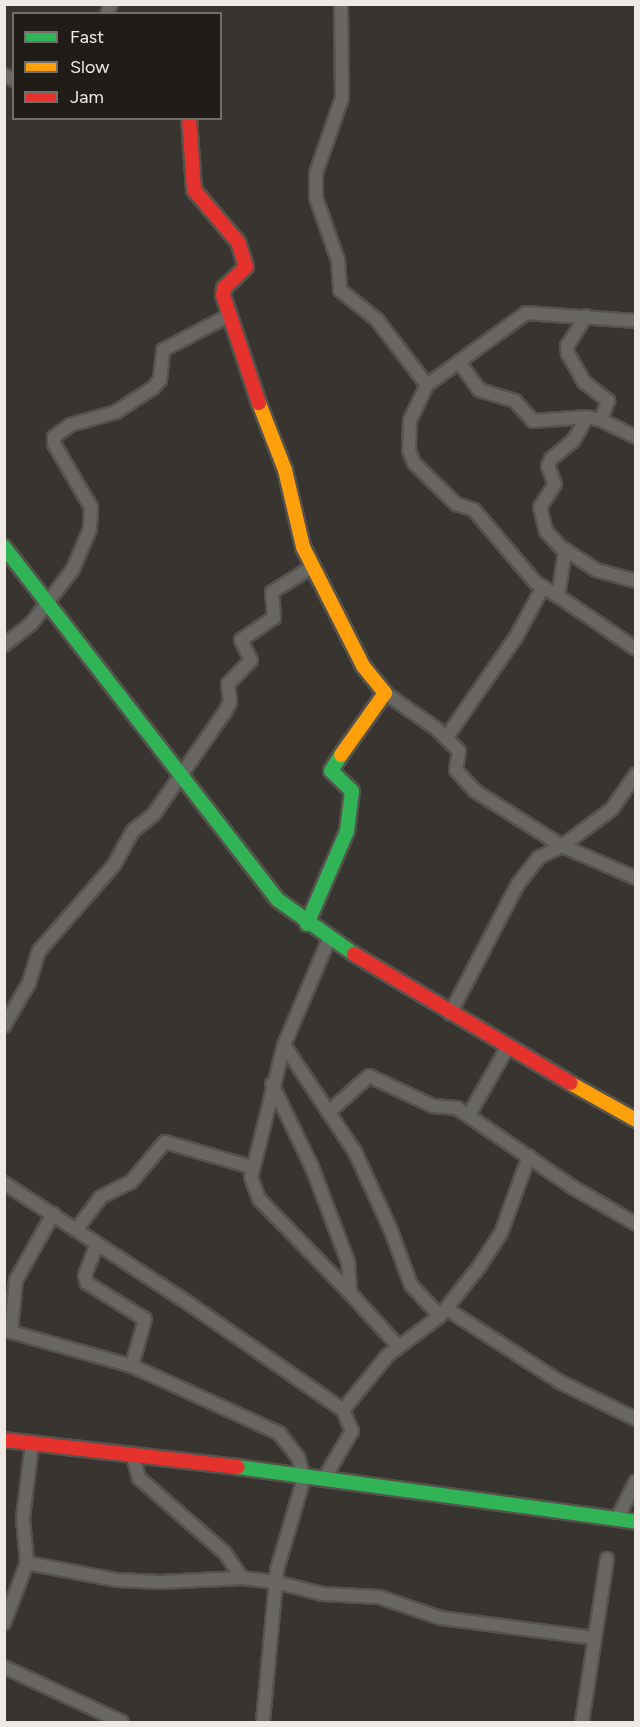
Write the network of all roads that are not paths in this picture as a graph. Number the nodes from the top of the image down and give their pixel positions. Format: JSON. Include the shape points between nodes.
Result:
{"nodes":[{"id":1,"x":341,"y":4,"type":"edge"},
{"id":2,"x":189,"y":120,"type":"edge"},
{"id":3,"x":228,"y":316,"type":"junction"},
{"id":4,"x":586,"y":316,"type":"junction"},
{"id":5,"x":636,"y":321,"type":"edge"},
{"id":6,"x":459,"y":362,"type":"junction"},
{"id":7,"x":427,"y":385,"type":"junction"},
{"id":8,"x":586,"y":417,"type":"junction"},
{"id":9,"x":601,"y":420,"type":"junction"},
{"id":10,"x":636,"y":437,"type":"edge"},
{"id":11,"x":4,"y":547,"type":"edge"},
{"id":12,"x":564,"y":549,"type":"junction"},
{"id":13,"x":312,"y":567,"type":"junction"},
{"id":14,"x":636,"y":581,"type":"edge"},
{"id":15,"x":543,"y":587,"type":"junction"},
{"id":16,"x":558,"y":596,"type":"junction"},
{"id":17,"x":47,"y":602,"type":"junction"},
{"id":18,"x":4,"y":645,"type":"edge"},
{"id":19,"x":636,"y":649,"type":"edge"},
{"id":20,"x":386,"y":693,"type":"junction"},
{"id":21,"x":446,"y":738,"type":"junction"},
{"id":22,"x":181,"y":774,"type":"junction"},
{"id":23,"x":636,"y":774,"type":"edge"},
{"id":24,"x":562,"y":846,"type":"junction"},
{"id":25,"x":636,"y":878,"type":"edge"},
{"id":26,"x":307,"y":924,"type":"junction"},
{"id":27,"x":329,"y":939,"type":"junction"},
{"id":28,"x":450,"y":1014,"type":"junction"},
{"id":29,"x":4,"y":1026,"type":"edge"},
{"id":30,"x":284,"y":1045,"type":"junction"},
{"id":31,"x":507,"y":1048,"type":"junction"},
{"id":32,"x":272,"y":1084,"type":"junction"},
{"id":33,"x":330,"y":1111,"type":"junction"},
{"id":34,"x":469,"y":1115,"type":"junction"},
{"id":35,"x":636,"y":1120,"type":"edge"},
{"id":36,"x":529,"y":1156,"type":"junction"},
{"id":37,"x":251,"y":1167,"type":"junction"},
{"id":38,"x":4,"y":1183,"type":"edge"},
{"id":39,"x":53,"y":1214,"type":"junction"},
{"id":40,"x":636,"y":1224,"type":"edge"},
{"id":41,"x":76,"y":1230,"type":"junction"},
{"id":42,"x":97,"y":1244,"type":"junction"},
{"id":43,"x":350,"y":1293,"type":"junction"},
{"id":44,"x":443,"y":1312,"type":"junction"},
{"id":45,"x":8,"y":1330,"type":"edge"},
{"id":46,"x":398,"y":1346,"type":"junction"},
{"id":47,"x":132,"y":1365,"type":"junction"},
{"id":48,"x":342,"y":1410,"type":"junction"},
{"id":49,"x":636,"y":1419,"type":"edge"},
{"id":50,"x":4,"y":1440,"type":"edge"},
{"id":51,"x":32,"y":1444,"type":"junction"},
{"id":52,"x":134,"y":1457,"type":"junction"},
{"id":53,"x":304,"y":1478,"type":"junction"},
{"id":54,"x":325,"y":1478,"type":"junction"},
{"id":55,"x":636,"y":1481,"type":"edge"},
{"id":56,"x":617,"y":1519,"type":"junction"},
{"id":57,"x":636,"y":1522,"type":"edge"},
{"id":58,"x":607,"y":1559,"type":"dead end"},
{"id":59,"x":27,"y":1563,"type":"junction"},
{"id":60,"x":242,"y":1578,"type":"junction"},
{"id":61,"x":275,"y":1582,"type":"junction"},
{"id":62,"x":4,"y":1623,"type":"edge"},
{"id":63,"x":594,"y":1638,"type":"junction"},
{"id":64,"x":4,"y":1667,"type":"edge"},
{"id":65,"x":122,"y":1722,"type":"edge"},
{"id":66,"x":263,"y":1722,"type":"edge"},
{"id":67,"x":582,"y":1722,"type":"edge"}],
"edges":[{"from":1,"to":7,"type":"street","via":[[342,98],[316,174],[316,198],[338,260],[340,290],[377,320]]},
{"from":2,"to":3,"type":"street","via":[[194,190],[238,242],[246,267],[222,291]]},
{"from":3,"to":13,"type":"street","via":[[281,458]]},
{"from":3,"to":17,"type":"street","via":[[163,350],[159,380],[153,388],[109,416],[70,424],[54,438],[54,444],[81,484],[92,516],[80,556]]},
{"from":4,"to":5,"type":"street"},
{"from":4,"to":6,"type":"street","via":[[526,313]]},
{"from":4,"to":9,"type":"street","via":[[567,350],[584,382],[608,401]]},
{"from":6,"to":7,"type":"street"},
{"from":6,"to":8,"type":"street","via":[[479,390],[515,401],[533,421]]},
{"from":7,"to":15,"type":"street","via":[[410,420],[409,450],[414,463],[456,504],[474,510],[509,550],[514,562]]},
{"from":8,"to":9,"type":"street"},
{"from":8,"to":12,"type":"street","via":[[573,441],[549,462],[555,484],[540,507],[546,531]]},
{"from":9,"to":10,"type":"street"},
{"from":11,"to":17,"type":"street"},
{"from":12,"to":14,"type":"street","via":[[596,570]]},
{"from":12,"to":16,"type":"street"},
{"from":13,"to":20,"type":"street","via":[[363,666]]},
{"from":13,"to":22,"type":"street","via":[[272,591],[273,620],[242,638],[251,660],[228,684],[228,706]]},
{"from":15,"to":16,"type":"street"},
{"from":15,"to":21,"type":"street","via":[[516,637]]},
{"from":16,"to":19,"type":"street"},
{"from":17,"to":18,"type":"street","via":[[31,624]]},
{"from":17,"to":22,"type":"street"},
{"from":20,"to":21,"type":"street"},
{"from":20,"to":26,"type":"street","via":[[353,734],[331,771],[352,791],[347,831]]},
{"from":21,"to":24,"type":"street","via":[[459,750],[456,770],[475,791]]},
{"from":22,"to":26,"type":"street","via":[[278,900]]},
{"from":22,"to":29,"type":"street","via":[[152,816],[130,834],[114,865],[39,951],[29,983]]},
{"from":23,"to":24,"type":"street","via":[[612,809]]},
{"from":24,"to":25,"type":"street"},
{"from":24,"to":28,"type":"street","via":[[538,858],[527,870]]},
{"from":26,"to":27,"type":"street"},
{"from":27,"to":28,"type":"street"},
{"from":27,"to":30,"type":"street"},
{"from":28,"to":31,"type":"street"},
{"from":30,"to":32,"type":"street"},
{"from":30,"to":33,"type":"street"},
{"from":31,"to":34,"type":"street"},
{"from":31,"to":35,"type":"street"},
{"from":32,"to":37,"type":"street"},
{"from":32,"to":43,"type":"street","via":[[312,1167],[348,1262]]},
{"from":33,"to":34,"type":"street","via":[[369,1076],[433,1106],[457,1108]]},
{"from":33,"to":44,"type":"street","via":[[360,1163],[411,1286]]},
{"from":34,"to":36,"type":"street"},
{"from":36,"to":40,"type":"street"},
{"from":36,"to":44,"type":"street","via":[[501,1233]]},
{"from":37,"to":41,"type":"street","via":[[165,1142],[131,1182],[101,1197]]},
{"from":37,"to":43,"type":"street","via":[[259,1199]]},
{"from":38,"to":39,"type":"street"},
{"from":39,"to":41,"type":"street"},
{"from":39,"to":45,"type":"street","via":[[16,1280]]},
{"from":41,"to":42,"type":"street"},
{"from":42,"to":47,"type":"street","via":[[85,1276],[87,1282],[145,1319]]},
{"from":42,"to":48,"type":"street"},
{"from":43,"to":46,"type":"street"},
{"from":44,"to":46,"type":"street"},
{"from":44,"to":49,"type":"street","via":[[560,1382]]},
{"from":45,"to":47,"type":"street"},
{"from":46,"to":48,"type":"street"},
{"from":47,"to":53,"type":"street","via":[[279,1433],[295,1450]]},
{"from":48,"to":54,"type":"street","via":[[352,1431]]},
{"from":50,"to":51,"type":"street"},
{"from":51,"to":52,"type":"street"},
{"from":51,"to":59,"type":"street","via":[[22,1518]]},
{"from":52,"to":53,"type":"street"},
{"from":52,"to":60,"type":"street","via":[[139,1478],[225,1553]]},
{"from":53,"to":54,"type":"street"},
{"from":53,"to":61,"type":"street"},
{"from":54,"to":56,"type":"street"},
{"from":55,"to":56,"type":"street"},
{"from":56,"to":57,"type":"street"},
{"from":58,"to":63,"type":"street"},
{"from":59,"to":60,"type":"street","via":[[117,1580]]},
{"from":59,"to":62,"type":"street"},
{"from":60,"to":61,"type":"street"},
{"from":61,"to":63,"type":"street","via":[[323,1594],[379,1597],[441,1618]]},
{"from":61,"to":66,"type":"street"},
{"from":63,"to":67,"type":"street"},
{"from":64,"to":65,"type":"street"}]}
